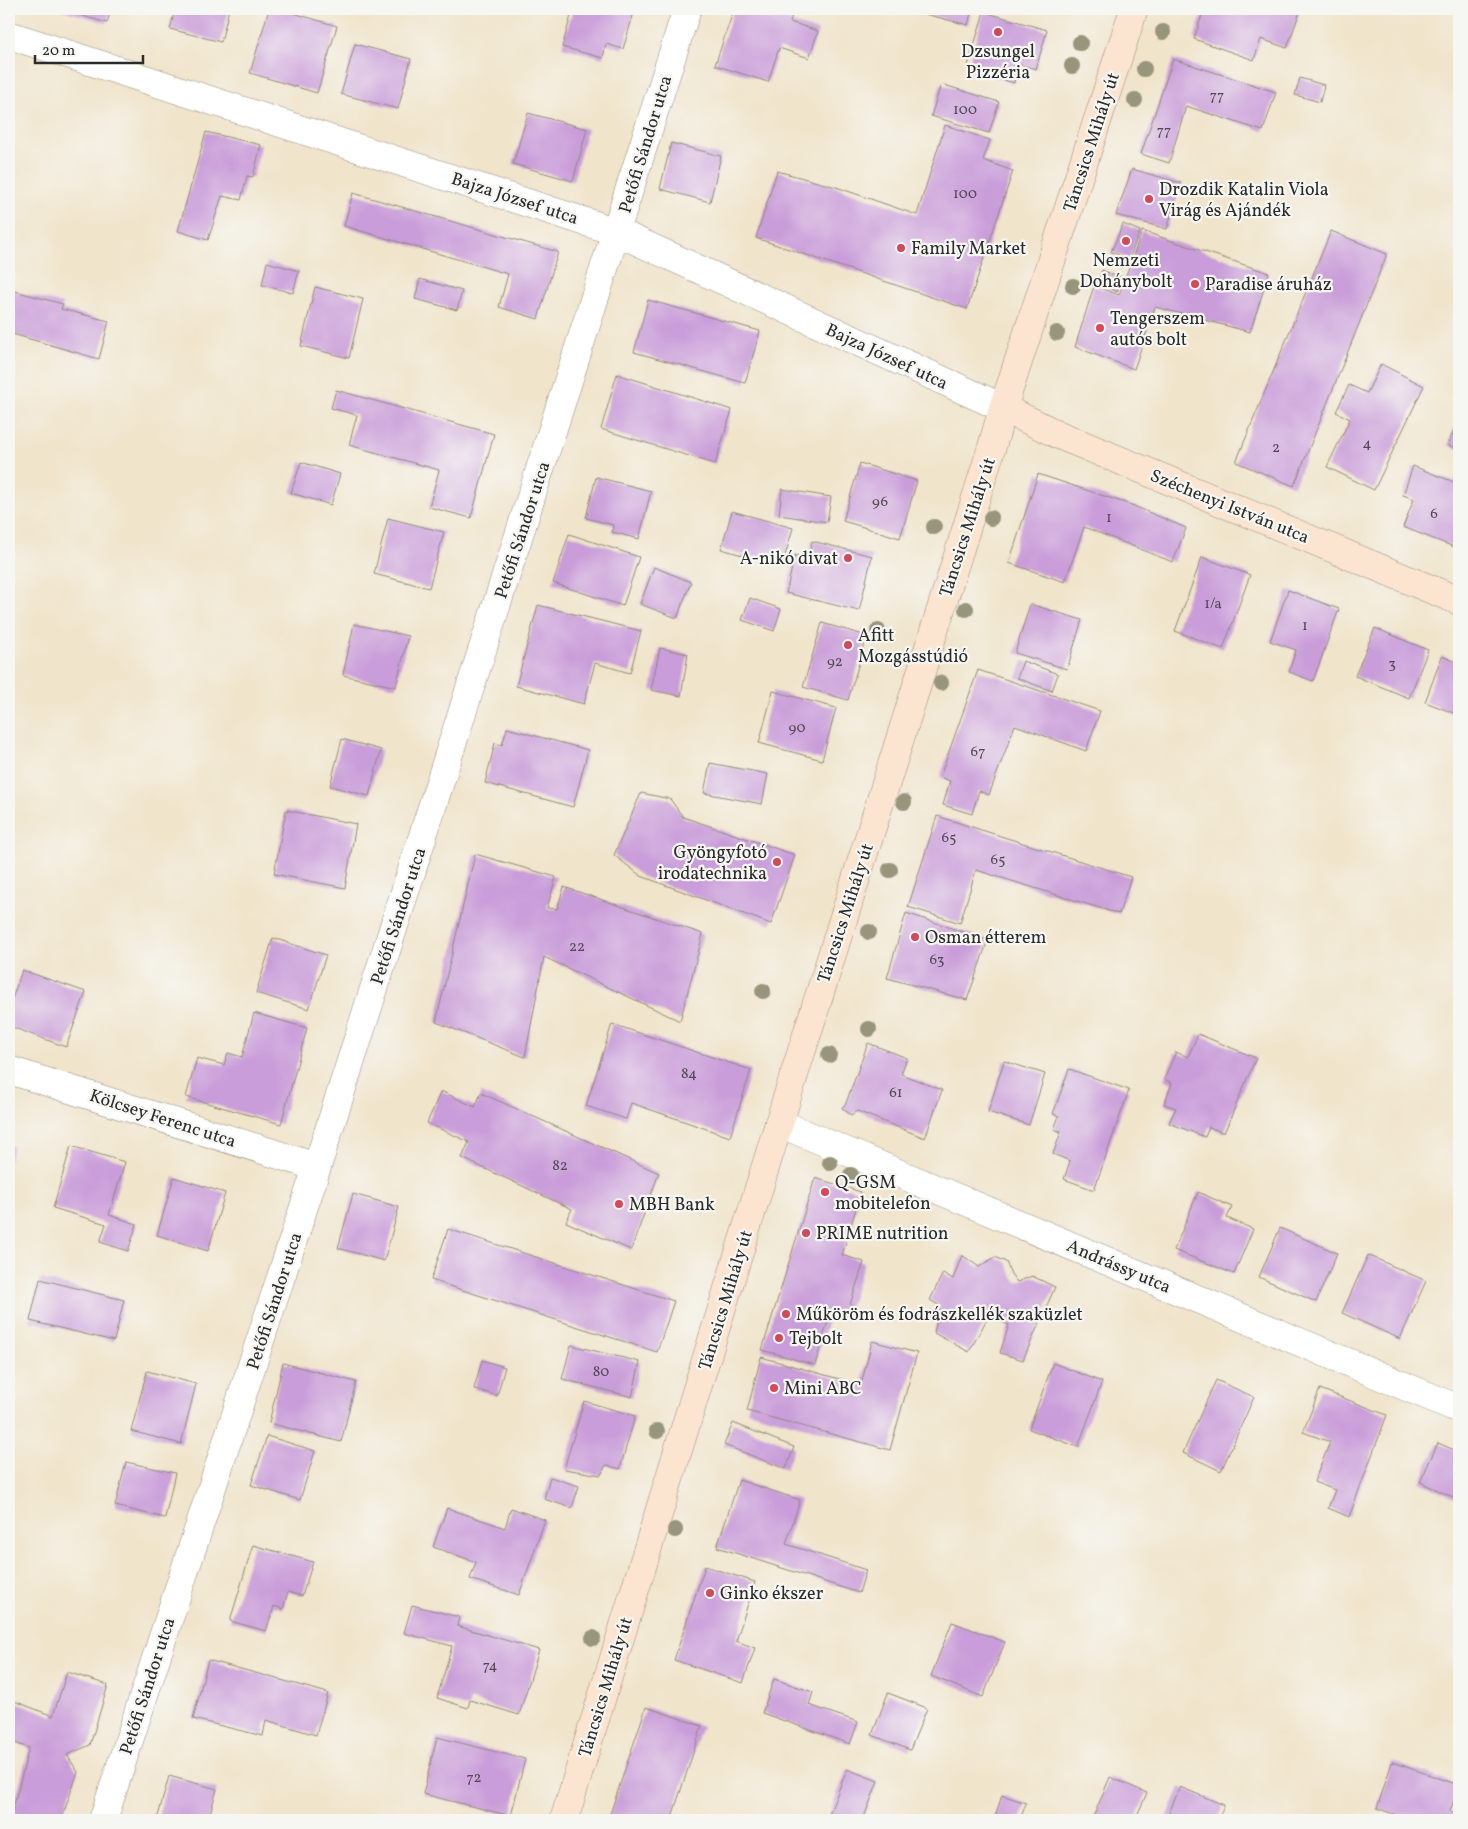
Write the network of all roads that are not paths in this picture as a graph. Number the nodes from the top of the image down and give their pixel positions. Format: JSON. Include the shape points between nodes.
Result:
{"nodes":[{"id":1,"x":687,"y":9,"type":"edge"},
{"id":2,"x":1134,"y":9,"type":"edge"},
{"id":3,"x":9,"y":35,"type":"edge"},
{"id":4,"x":617,"y":232,"type":"junction"},
{"id":5,"x":1003,"y":408,"type":"junction"},
{"id":6,"x":1459,"y":601,"type":"edge"},
{"id":7,"x":9,"y":1070,"type":"edge"},
{"id":8,"x":779,"y":1123,"type":"junction"},
{"id":9,"x":317,"y":1167,"type":"junction"},
{"id":10,"x":1459,"y":1409,"type":"edge"},
{"id":11,"x":103,"y":1820,"type":"edge"},
{"id":12,"x":564,"y":1820,"type":"edge"}],
"edges":[{"from":1,"to":4,"type":"street","name":"Petőfi Sándor utca"},
{"from":2,"to":5,"type":"street","name":"Táncsics Mihály út"},
{"from":3,"to":4,"type":"street","name":"Bajza József utca"},
{"from":4,"to":5,"type":"street","name":"Bajza József utca"},
{"from":4,"to":9,"type":"street","name":"Petőfi Sándor utca"},
{"from":5,"to":6,"type":"street","name":"Széchenyi István utca","via":[[1059,435]]},
{"from":5,"to":8,"type":"street","name":"Táncsics Mihály út"},
{"from":7,"to":9,"type":"street","name":"Kölcsey Ferenc utca"},
{"from":8,"to":10,"type":"street","name":"Andrássy utca"},
{"from":8,"to":12,"type":"street","name":"Táncsics Mihály út"},
{"from":9,"to":11,"type":"street","name":"Petőfi Sándor utca"}]}
